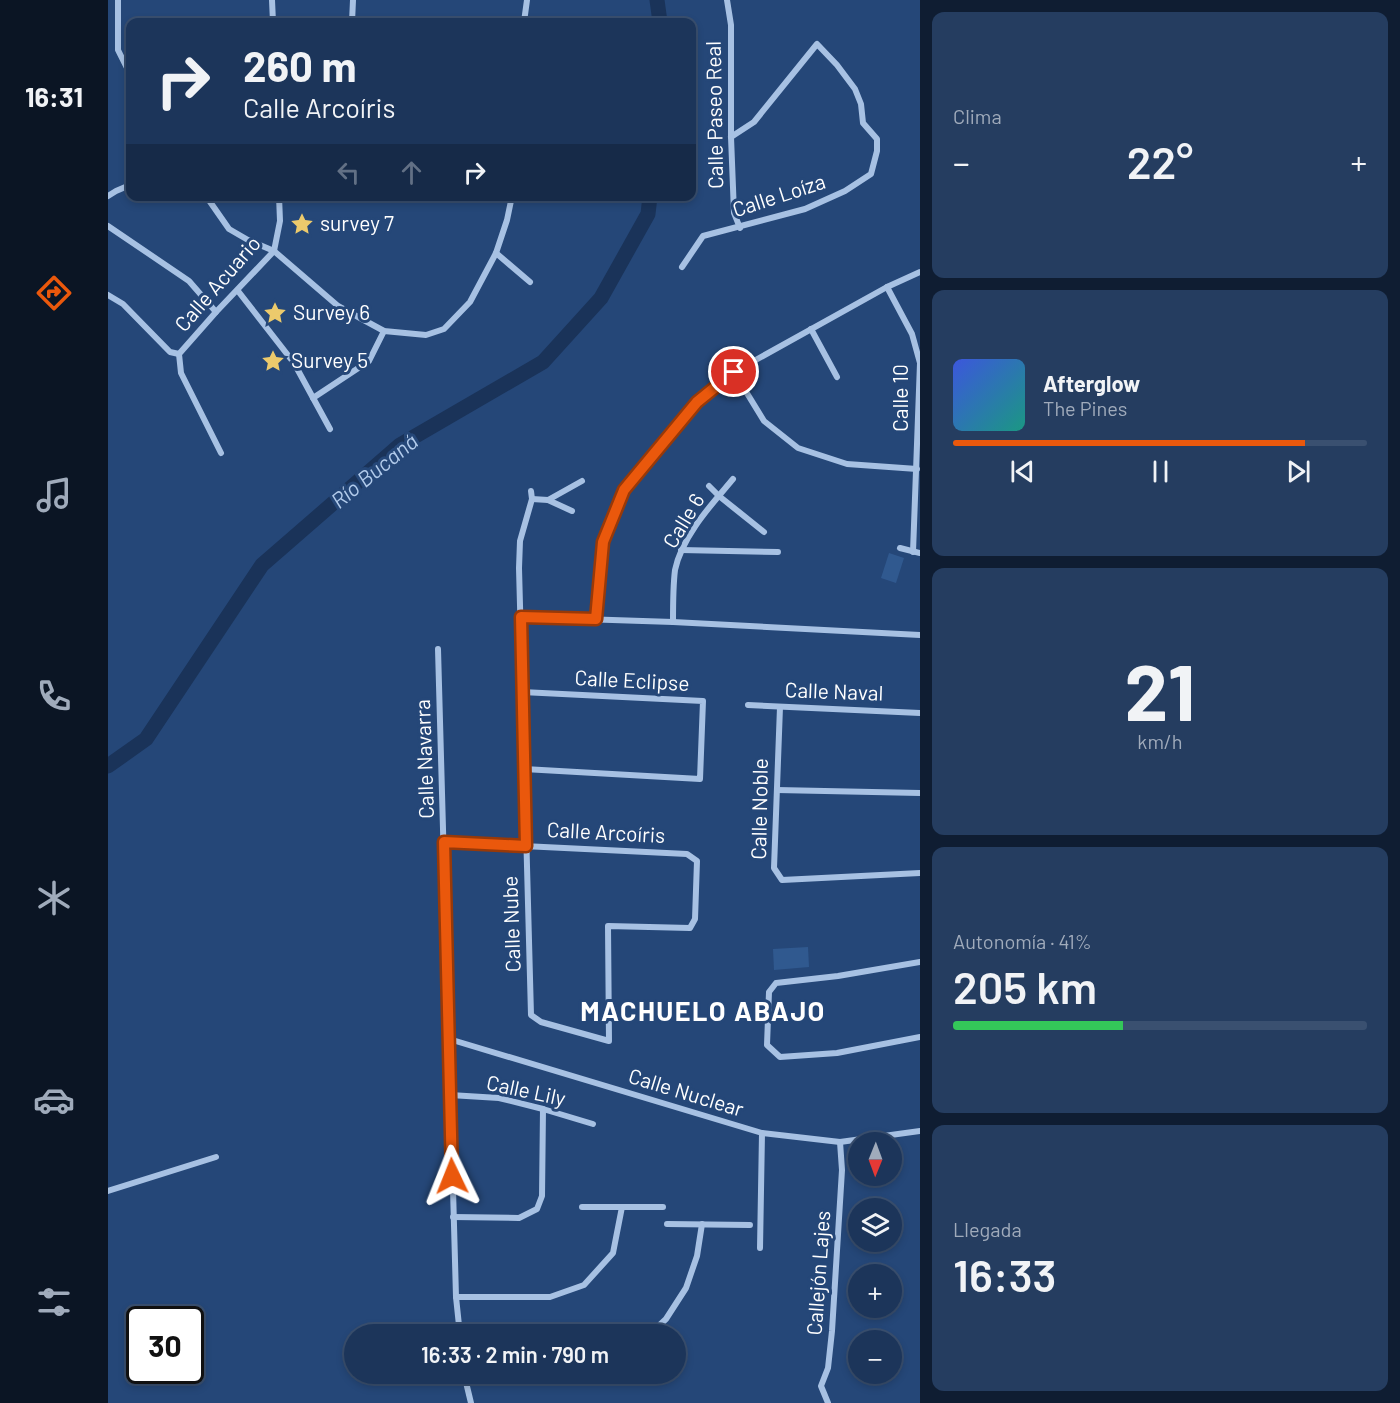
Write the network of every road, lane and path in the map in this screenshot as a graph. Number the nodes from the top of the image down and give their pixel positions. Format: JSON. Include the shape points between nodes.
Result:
{"nodes":[{"id":1,"x":117,"y":0,"type":"edge"},
{"id":2,"x":272,"y":0,"type":"edge"},
{"id":3,"x":353,"y":0,"type":"edge"},
{"id":4,"x":527,"y":0,"type":"edge"},
{"id":5,"x":727,"y":0,"type":"edge"},
{"id":6,"x":273,"y":18,"type":"edge"},
{"id":7,"x":352,"y":18,"type":"edge"},
{"id":8,"x":525,"y":18,"type":"edge"},
{"id":9,"x":126,"y":66,"type":"edge"},
{"id":10,"x":730,"y":137,"type":"junction"},
{"id":11,"x":126,"y":187,"type":"edge"},
{"id":12,"x":108,"y":196,"type":"edge"},
{"id":13,"x":209,"y":201,"type":"edge"},
{"id":14,"x":279,"y":201,"type":"edge"},
{"id":15,"x":511,"y":201,"type":"edge"},
{"id":16,"x":108,"y":226,"type":"edge"},
{"id":17,"x":740,"y":228,"type":"junction"},
{"id":18,"x":274,"y":251,"type":"junction"},
{"id":19,"x":496,"y":253,"type":"junction"},
{"id":20,"x":682,"y":267,"type":"dead end"},
{"id":21,"x":920,"y":272,"type":"edge"},
{"id":22,"x":530,"y":282,"type":"dead end"},
{"id":23,"x":887,"y":287,"type":"junction"},
{"id":24,"x":238,"y":291,"type":"junction"},
{"id":25,"x":108,"y":295,"type":"edge"},
{"id":26,"x":216,"y":312,"type":"junction"},
{"id":27,"x":810,"y":329,"type":"junction"},
{"id":28,"x":384,"y":331,"type":"junction"},
{"id":29,"x":179,"y":354,"type":"junction"},
{"id":30,"x":734,"y":372,"type":"junction"},
{"id":31,"x":837,"y":377,"type":"dead end"},
{"id":32,"x":313,"y":398,"type":"junction"},
{"id":33,"x":330,"y":429,"type":"dead end"},
{"id":34,"x":221,"y":453,"type":"dead end"},
{"id":35,"x":917,"y":469,"type":"junction"},
{"id":36,"x":733,"y":479,"type":"dead end"},
{"id":37,"x":582,"y":482,"type":"dead end"},
{"id":38,"x":709,"y":486,"type":"dead end"},
{"id":39,"x":719,"y":496,"type":"junction"},
{"id":40,"x":549,"y":500,"type":"junction"},
{"id":41,"x":572,"y":511,"type":"dead end"},
{"id":42,"x":764,"y":532,"type":"dead end"},
{"id":43,"x":900,"y":548,"type":"dead end"},
{"id":44,"x":681,"y":550,"type":"junction"},
{"id":45,"x":778,"y":552,"type":"dead end"},
{"id":46,"x":916,"y":553,"type":"edge"},
{"id":47,"x":521,"y":617,"type":"junction"},
{"id":48,"x":596,"y":619,"type":"junction"},
{"id":49,"x":673,"y":622,"type":"junction"},
{"id":50,"x":920,"y":635,"type":"edge"},
{"id":51,"x":438,"y":649,"type":"dead end"},
{"id":52,"x":522,"y":692,"type":"junction"},
{"id":53,"x":748,"y":705,"type":"dead end"},
{"id":54,"x":780,"y":707,"type":"junction"},
{"id":55,"x":920,"y":712,"type":"edge"},
{"id":56,"x":524,"y":769,"type":"junction"},
{"id":57,"x":777,"y":790,"type":"junction"},
{"id":58,"x":920,"y":793,"type":"edge"},
{"id":59,"x":444,"y":842,"type":"junction"},
{"id":60,"x":526,"y":846,"type":"junction"},
{"id":61,"x":920,"y":873,"type":"edge"},
{"id":62,"x":920,"y":962,"type":"edge"},
{"id":63,"x":531,"y":998,"type":"joint"},
{"id":64,"x":920,"y":1037,"type":"edge"},
{"id":65,"x":448,"y":1039,"type":"junction"},
{"id":66,"x":450,"y":1095,"type":"junction"},
{"id":67,"x":543,"y":1109,"type":"junction"},
{"id":68,"x":593,"y":1124,"type":"dead end"},
{"id":69,"x":920,"y":1131,"type":"edge"},
{"id":70,"x":762,"y":1133,"type":"junction"},
{"id":71,"x":840,"y":1142,"type":"junction"},
{"id":72,"x":216,"y":1156,"type":"dead end"},
{"id":73,"x":108,"y":1191,"type":"edge"},
{"id":74,"x":582,"y":1207,"type":"dead end"},
{"id":75,"x":622,"y":1207,"type":"junction"},
{"id":76,"x":663,"y":1207,"type":"dead end"},
{"id":77,"x":453,"y":1217,"type":"junction"},
{"id":78,"x":667,"y":1224,"type":"dead end"},
{"id":79,"x":702,"y":1224,"type":"junction"},
{"id":80,"x":750,"y":1225,"type":"dead end"},
{"id":81,"x":760,"y":1248,"type":"dead end"},
{"id":82,"x":456,"y":1297,"type":"junction"},
{"id":83,"x":459,"y":1324,"type":"edge"},
{"id":84,"x":661,"y":1324,"type":"edge"},
{"id":85,"x":467,"y":1384,"type":"edge"},
{"id":86,"x":471,"y":1403,"type":"edge"},
{"id":87,"x":828,"y":1403,"type":"edge"}],
"edges":[{"from":1,"to":9,"type":"street","via":[[118,50]]},
{"from":2,"to":6,"type":"street"},
{"from":3,"to":7,"type":"street"},
{"from":4,"to":8,"type":"street"},
{"from":5,"to":10,"type":"street","name":"Calle Paseo Real","via":[[731,25]]},
{"from":10,"to":17,"type":"street","name":"Calle Paseo Real","via":[[734,213]]},
{"from":10,"to":17,"type":"street","name":"Calle Loíza","via":[[754,122],[817,44],[855,89],[863,123],[877,139],[871,174],[845,191],[805,209]]},
{"from":11,"to":12,"type":"street"},
{"from":13,"to":18,"type":"street","via":[[229,229]]},
{"from":14,"to":18,"type":"street","name":"Calle Acuario"},
{"from":15,"to":19,"type":"street"},
{"from":16,"to":26,"type":"street","via":[[189,281]]},
{"from":17,"to":20,"type":"street","name":"Calle Loíza","via":[[703,236]]},
{"from":18,"to":24,"type":"street","name":"Calle Acuario"},
{"from":18,"to":28,"type":"street","via":[[338,306]]},
{"from":19,"to":22,"type":"street"},
{"from":19,"to":28,"type":"street","via":[[471,301],[444,329],[426,335]]},
{"from":21,"to":23,"type":"street"},
{"from":23,"to":27,"type":"street"},
{"from":23,"to":35,"type":"street","name":"Calle 10","via":[[912,334],[920,363]]},
{"from":24,"to":26,"type":"street","name":"Calle Acuario"},
{"from":24,"to":32,"type":"street","via":[[294,363]]},
{"from":25,"to":29,"type":"street","via":[[123,304],[170,352]]},
{"from":26,"to":29,"type":"street","name":"Calle Acuario"},
{"from":27,"to":30,"type":"street"},
{"from":27,"to":31,"type":"street"},
{"from":28,"to":32,"type":"street","via":[[369,362]]},
{"from":29,"to":34,"type":"street","name":"Calle Acuario","via":[[181,373]]},
{"from":30,"to":35,"type":"street","via":[[764,421],[798,448],[847,464]]},
{"from":30,"to":48,"type":"street","via":[[697,402],[624,490],[603,542]]},
{"from":32,"to":33,"type":"street"},
{"from":35,"to":46,"type":"street","name":"Calle 10"},
{"from":36,"to":39,"type":"street","name":"Calle 6"},
{"from":37,"to":40,"type":"street"},
{"from":38,"to":39,"type":"street"},
{"from":39,"to":42,"type":"street"},
{"from":39,"to":44,"type":"street","name":"Calle 6"},
{"from":40,"to":41,"type":"street"},
{"from":40,"to":47,"type":"street","name":"Calle Nube","via":[[531,495],[520,541]]},
{"from":43,"to":46,"type":"street"},
{"from":44,"to":45,"type":"street"},
{"from":44,"to":49,"type":"street","name":"Calle 6","via":[[675,570]]},
{"from":47,"to":48,"type":"street"},
{"from":47,"to":52,"type":"street","name":"Calle Nube"},
{"from":48,"to":49,"type":"street"},
{"from":49,"to":50,"type":"street"},
{"from":51,"to":59,"type":"street","name":"Calle Navarra"},
{"from":52,"to":56,"type":"street","name":"Calle Nube"},
{"from":52,"to":56,"type":"street","name":"Calle Eclipse","via":[[703,701],[700,779]]},
{"from":53,"to":54,"type":"street","name":"Calle Naval"},
{"from":54,"to":55,"type":"street","name":"Calle Naval"},
{"from":54,"to":57,"type":"street","name":"Calle Noble"},
{"from":56,"to":60,"type":"street","name":"Calle Nube"},
{"from":57,"to":58,"type":"street"},
{"from":57,"to":61,"type":"street","name":"Calle Noble","via":[[774,868],[782,880]]},
{"from":59,"to":60,"type":"street","name":"Calle Arcoíris"},
{"from":59,"to":65,"type":"street","name":"Calle Navarra"},
{"from":60,"to":63,"type":"street","name":"Calle Nube"},
{"from":60,"to":63,"type":"street","name":"Calle Arcoíris","via":[[687,854],[697,861],[695,919],[690,928],[608,926],[609,1041],[541,1022],[531,1016]]},
{"from":62,"to":64,"type":"street","via":[[776,983],[769,992],[766,1045],[780,1057],[837,1053]]},
{"from":65,"to":66,"type":"street","name":"Calle Navarra"},
{"from":65,"to":70,"type":"street","name":"Calle Nuclear"},
{"from":66,"to":67,"type":"street","name":"Calle Lily","via":[[499,1098]]},
{"from":66,"to":77,"type":"street","name":"Calle Navarra"},
{"from":67,"to":68,"type":"street","name":"Calle Lily"},
{"from":67,"to":77,"type":"street","via":[[542,1196],[537,1209],[519,1218]]},
{"from":69,"to":71,"type":"street","name":"Calle Nuclear"},
{"from":70,"to":71,"type":"street","name":"Calle Nuclear"},
{"from":70,"to":81,"type":"street"},
{"from":71,"to":87,"type":"street","name":"Callejón Lajes","via":[[842,1170],[832,1331],[828,1368],[821,1386]]},
{"from":72,"to":73,"type":"street"},
{"from":74,"to":75,"type":"street"},
{"from":75,"to":76,"type":"street"},
{"from":75,"to":82,"type":"street","via":[[613,1253],[584,1286],[550,1297]]},
{"from":77,"to":82,"type":"street","name":"Calle Navarra"},
{"from":78,"to":79,"type":"street"},
{"from":79,"to":80,"type":"street"},
{"from":79,"to":84,"type":"street","via":[[698,1256],[686,1288]]},
{"from":82,"to":83,"type":"street","name":"Calle Navarra"},
{"from":85,"to":86,"type":"street"}]}
